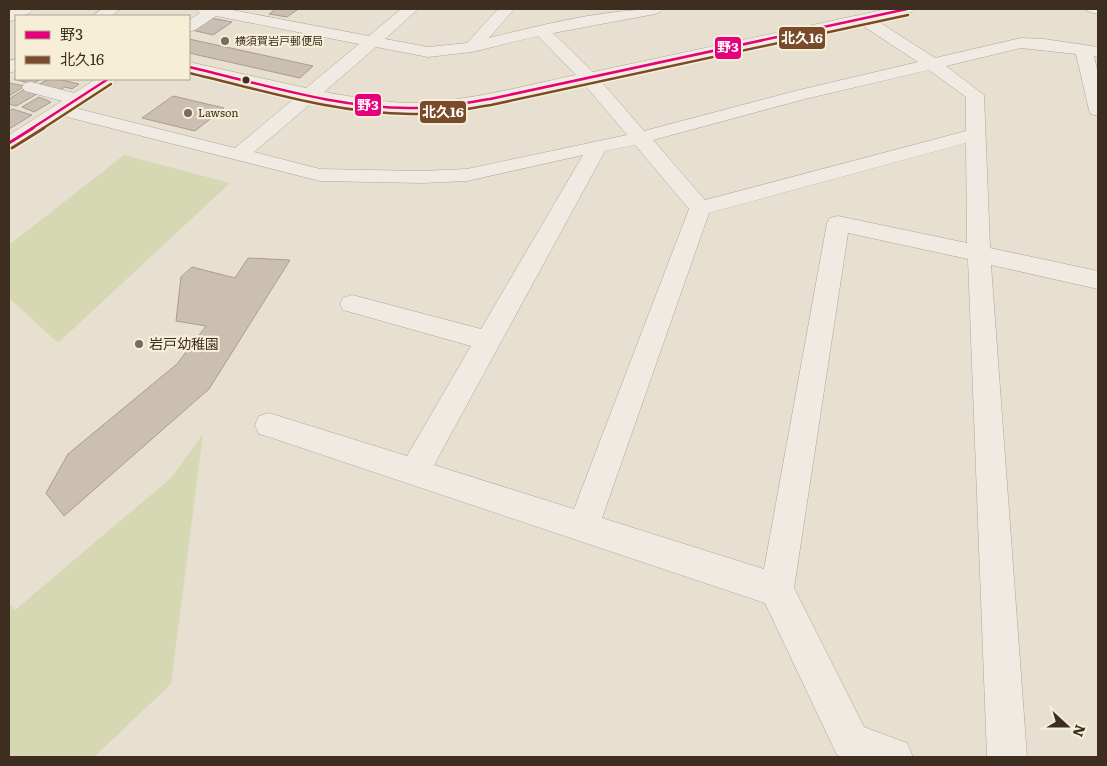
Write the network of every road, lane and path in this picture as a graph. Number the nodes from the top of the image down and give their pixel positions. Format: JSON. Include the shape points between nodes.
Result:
{"nodes":[{"id":1,"x":25,"y":9,"type":"edge"},
{"id":2,"x":113,"y":9,"type":"edge"},
{"id":3,"x":211,"y":9,"type":"edge"},
{"id":4,"x":410,"y":9,"type":"edge"},
{"id":5,"x":506,"y":9,"type":"edge"},
{"id":6,"x":655,"y":9,"type":"edge"},
{"id":7,"x":907,"y":9,"type":"edge"},
{"id":8,"x":1094,"y":9,"type":"edge"},
{"id":9,"x":1098,"y":9,"type":"edge"},
{"id":10,"x":304,"y":14,"type":"dead end"},
{"id":11,"x":102,"y":15,"type":"edge"},
{"id":12,"x":9,"y":17,"type":"edge"},
{"id":13,"x":861,"y":18,"type":"junction"},
{"id":14,"x":289,"y":25,"type":"junction"},
{"id":15,"x":190,"y":26,"type":"edge"},
{"id":16,"x":541,"y":30,"type":"junction"},
{"id":17,"x":373,"y":41,"type":"junction"},
{"id":18,"x":472,"y":47,"type":"junction"},
{"id":19,"x":1091,"y":51,"type":"edge"},
{"id":20,"x":934,"y":65,"type":"junction"},
{"id":21,"x":190,"y":67,"type":"edge"},
{"id":22,"x":588,"y":77,"type":"junction"},
{"id":23,"x":106,"y":80,"type":"edge"},
{"id":24,"x":31,"y":87,"type":"dead end"},
{"id":25,"x":311,"y":94,"type":"junction"},
{"id":26,"x":77,"y":99,"type":"junction"},
{"id":27,"x":60,"y":110,"type":"junction"},
{"id":28,"x":1098,"y":110,"type":"edge"},
{"id":29,"x":977,"y":134,"type":"junction"},
{"id":30,"x":638,"y":138,"type":"junction"},
{"id":31,"x":9,"y":143,"type":"edge"},
{"id":32,"x":598,"y":146,"type":"junction"},
{"id":33,"x":239,"y":155,"type":"junction"},
{"id":34,"x":700,"y":208,"type":"junction"},
{"id":35,"x":979,"y":254,"type":"junction"},
{"id":36,"x":1098,"y":280,"type":"edge"},
{"id":37,"x":352,"y":304,"type":"dead end"},
{"id":38,"x":488,"y":341,"type":"junction"},
{"id":39,"x":269,"y":425,"type":"dead end"},
{"id":40,"x":414,"y":472,"type":"junction"},
{"id":41,"x":583,"y":527,"type":"junction"},
{"id":42,"x":777,"y":590,"type":"junction"},
{"id":43,"x":893,"y":757,"type":"edge"},
{"id":44,"x":1007,"y":757,"type":"edge"}],
"edges":[{"from":1,"to":12,"type":"street"},
{"from":2,"to":11,"type":"street"},
{"from":3,"to":14,"type":"street"},
{"from":3,"to":15,"type":"street"},
{"from":4,"to":17,"type":"street"},
{"from":5,"to":18,"type":"street"},
{"from":6,"to":16,"type":"street"},
{"from":7,"to":13,"type":"street"},
{"from":8,"to":9,"type":"street"},
{"from":10,"to":14,"type":"street"},
{"from":13,"to":20,"type":"street"},
{"from":13,"to":22,"type":"street"},
{"from":14,"to":17,"type":"street"},
{"from":16,"to":18,"type":"street"},
{"from":16,"to":22,"type":"street"},
{"from":17,"to":18,"type":"street","via":[[428,52]]},
{"from":17,"to":25,"type":"street"},
{"from":19,"to":20,"type":"street","via":[[1021,44]]},
{"from":19,"to":28,"type":"street"},
{"from":20,"to":29,"type":"street","via":[[975,95]]},
{"from":20,"to":30,"type":"street","via":[[801,95]]},
{"from":21,"to":25,"type":"street"},
{"from":22,"to":25,"type":"street","via":[[490,99],[422,108],[388,107]]},
{"from":22,"to":30,"type":"street"},
{"from":23,"to":26,"type":"street"},
{"from":24,"to":26,"type":"street"},
{"from":25,"to":33,"type":"street"},
{"from":26,"to":27,"type":"street"},
{"from":27,"to":31,"type":"street"},
{"from":27,"to":33,"type":"street"},
{"from":29,"to":34,"type":"street"},
{"from":29,"to":35,"type":"street"},
{"from":30,"to":32,"type":"street"},
{"from":30,"to":34,"type":"street"},
{"from":32,"to":33,"type":"street","via":[[467,175],[422,177],[320,175]]},
{"from":32,"to":38,"type":"street"},
{"from":34,"to":41,"type":"street"},
{"from":35,"to":36,"type":"street"},
{"from":35,"to":42,"type":"street","via":[[838,223]]},
{"from":35,"to":44,"type":"street"},
{"from":37,"to":38,"type":"street"},
{"from":38,"to":40,"type":"street"},
{"from":39,"to":40,"type":"street"},
{"from":40,"to":41,"type":"street"},
{"from":41,"to":42,"type":"street"},
{"from":42,"to":43,"type":"street","via":[[851,741]]}]}
